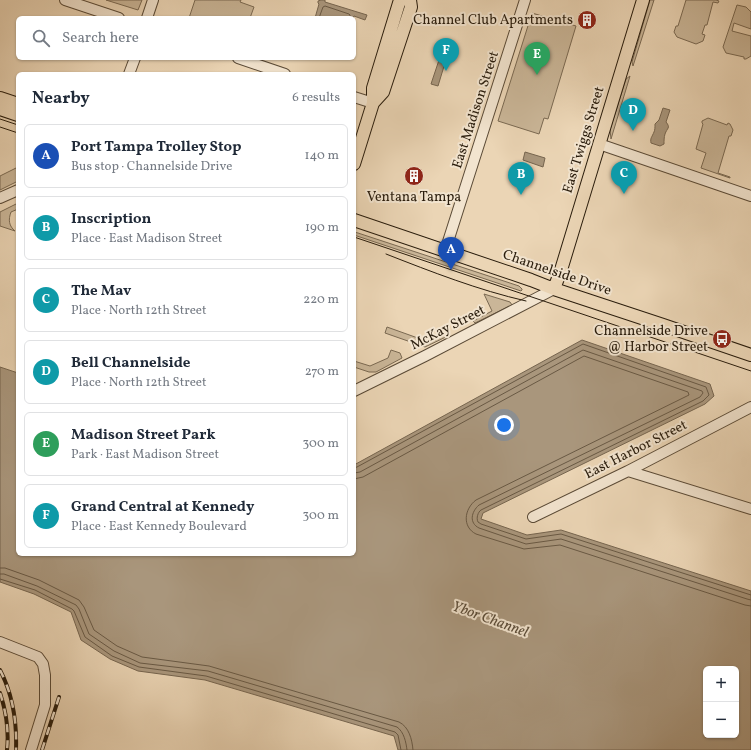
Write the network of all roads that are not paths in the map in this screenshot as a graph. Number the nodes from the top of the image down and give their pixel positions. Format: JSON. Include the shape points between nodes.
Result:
{"nodes":[{"id":1,"x":65,"y":0,"type":"edge"},
{"id":2,"x":153,"y":0,"type":"edge"},
{"id":3,"x":401,"y":0,"type":"edge"},
{"id":4,"x":410,"y":0,"type":"edge"},
{"id":5,"x":525,"y":0,"type":"edge"},
{"id":6,"x":643,"y":0,"type":"edge"},
{"id":7,"x":113,"y":16,"type":"edge"},
{"id":8,"x":148,"y":16,"type":"edge"},
{"id":9,"x":133,"y":60,"type":"edge"},
{"id":10,"x":244,"y":60,"type":"edge"},
{"id":11,"x":130,"y":72,"type":"edge"},
{"id":12,"x":279,"y":72,"type":"edge"},
{"id":13,"x":0,"y":98,"type":"edge"},
{"id":14,"x":356,"y":98,"type":"edge"},
{"id":15,"x":16,"y":103,"type":"edge"},
{"id":16,"x":373,"y":103,"type":"junction"},
{"id":17,"x":0,"y":110,"type":"edge"},
{"id":18,"x":16,"y":114,"type":"edge"},
{"id":19,"x":598,"y":144,"type":"junction"},
{"id":20,"x":356,"y":158,"type":"edge"},
{"id":21,"x":16,"y":191,"type":"edge"},
{"id":22,"x":751,"y":196,"type":"edge"},
{"id":23,"x":0,"y":198,"type":"edge"},
{"id":24,"x":356,"y":221,"type":"edge"},
{"id":25,"x":446,"y":251,"type":"junction"},
{"id":26,"x":554,"y":289,"type":"junction"},
{"id":27,"x":751,"y":355,"type":"edge"},
{"id":28,"x":356,"y":390,"type":"edge"},
{"id":29,"x":751,"y":407,"type":"edge"},
{"id":30,"x":628,"y":470,"type":"junction"},
{"id":31,"x":751,"y":509,"type":"edge"},
{"id":32,"x":533,"y":517,"type":"dead end"},
{"id":33,"x":0,"y":642,"type":"edge"},
{"id":34,"x":31,"y":750,"type":"edge"}],
"edges":[{"from":1,"to":7,"type":"street"},
{"from":2,"to":8,"type":"street"},
{"from":3,"to":16,"type":"main road","via":[[372,88]]},
{"from":4,"to":16,"type":"main road","via":[[411,7],[383,92]]},
{"from":5,"to":25,"type":"street","name":"East Madison Street"},
{"from":6,"to":19,"type":"main road","name":"East Twiggs Street"},
{"from":9,"to":11,"type":"street"},
{"from":10,"to":12,"type":"street"},
{"from":13,"to":15,"type":"main road"},
{"from":14,"to":16,"type":"street"},
{"from":16,"to":20,"type":"main road"},
{"from":17,"to":18,"type":"main road"},
{"from":19,"to":22,"type":"street"},
{"from":19,"to":26,"type":"main road","name":"East Twiggs Street"},
{"from":21,"to":23,"type":"street"},
{"from":24,"to":25,"type":"main road","name":"Channelside Drive"},
{"from":25,"to":26,"type":"main road","name":"Channelside Drive"},
{"from":26,"to":27,"type":"main road","name":"Channelside Drive"},
{"from":26,"to":28,"type":"street","name":"McKay Street"},
{"from":29,"to":30,"type":"street","name":"East Harbor Street"},
{"from":30,"to":31,"type":"street"},
{"from":30,"to":32,"type":"street","name":"East Harbor Street"},
{"from":33,"to":34,"type":"street","via":[[38,657],[43,664],[45,705]]}]}
